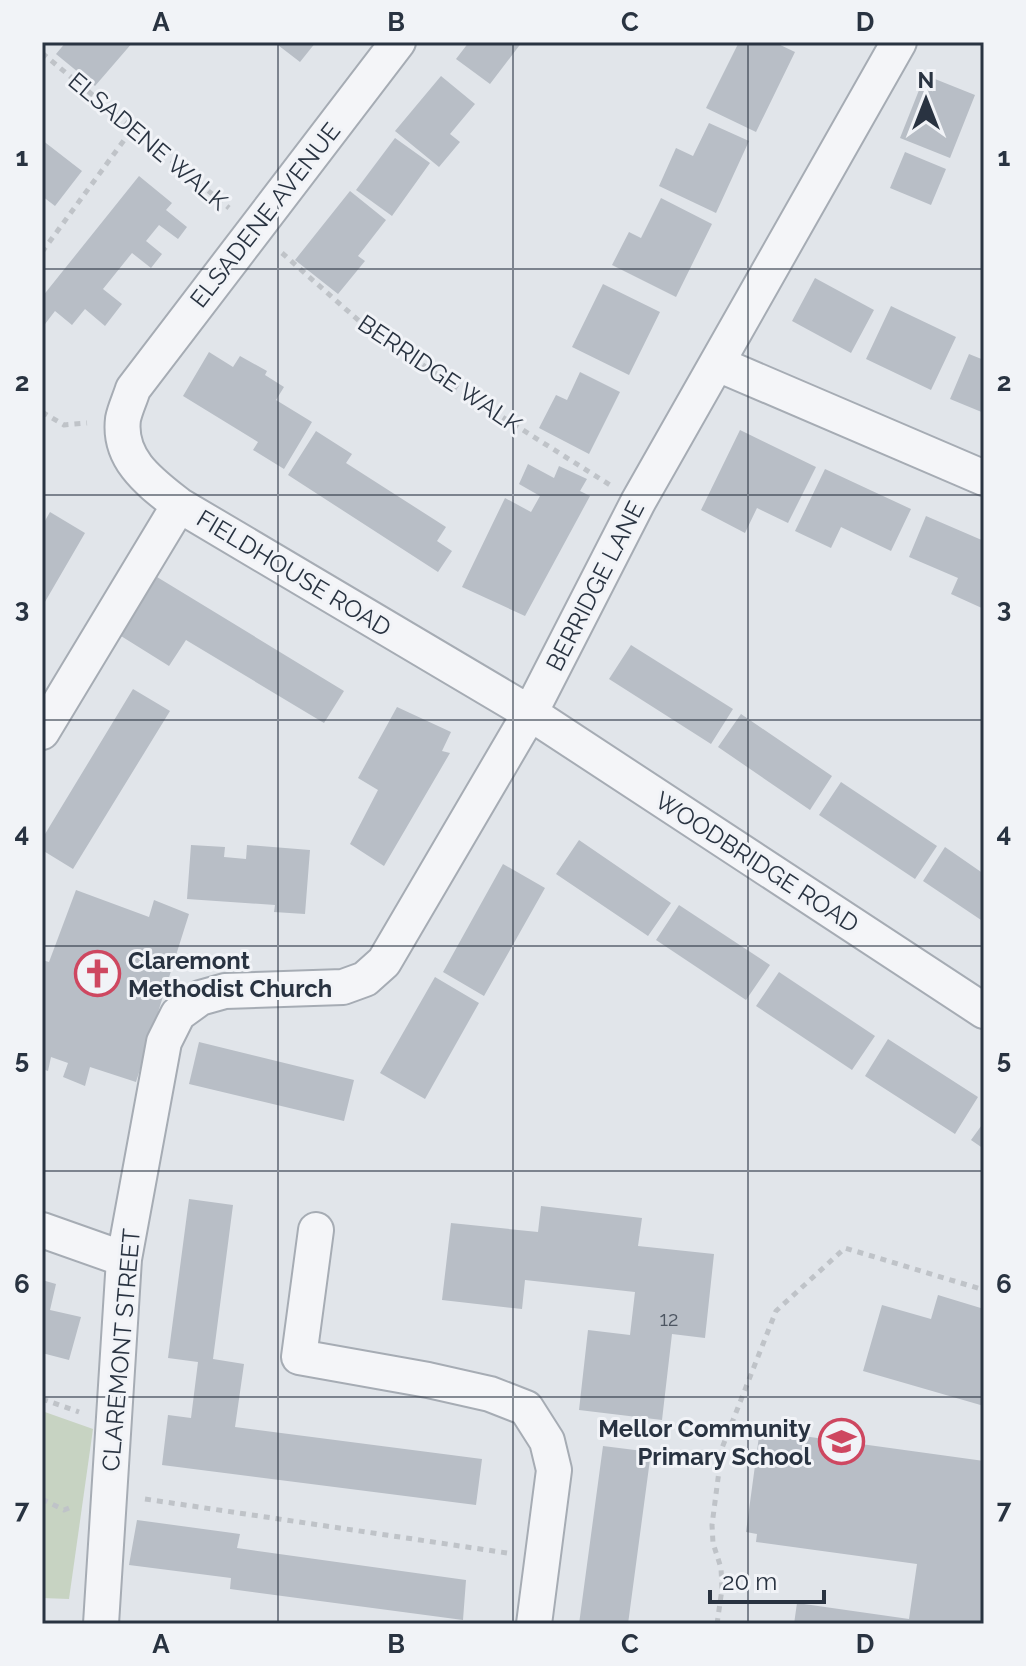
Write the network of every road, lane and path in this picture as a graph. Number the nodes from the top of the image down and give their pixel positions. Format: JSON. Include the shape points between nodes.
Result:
{"nodes":[{"id":1,"x":398,"y":42,"type":"edge"},
{"id":2,"x":899,"y":42,"type":"edge"},
{"id":3,"x":42,"y":53,"type":"edge"},
{"id":4,"x":133,"y":128,"type":"junction"},
{"id":5,"x":254,"y":229,"type":"junction"},
{"id":6,"x":42,"y":252,"type":"edge"},
{"id":7,"x":718,"y":364,"type":"junction"},
{"id":8,"x":128,"y":404,"type":"junction"},
{"id":9,"x":42,"y":412,"type":"edge"},
{"id":10,"x":984,"y":478,"type":"edge"},
{"id":11,"x":638,"y":502,"type":"junction"},
{"id":12,"x":179,"y":505,"type":"junction"},
{"id":13,"x":530,"y":713,"type":"junction"},
{"id":14,"x":42,"y":732,"type":"edge"},
{"id":15,"x":200,"y":998,"type":"joint"},
{"id":16,"x":984,"y":1011,"type":"edge"},
{"id":17,"x":42,"y":1230,"type":"edge"},
{"id":18,"x":316,"y":1230,"type":"dead end"},
{"id":19,"x":124,"y":1259,"type":"junction"},
{"id":20,"x":984,"y":1290,"type":"edge"},
{"id":21,"x":109,"y":1493,"type":"junction"},
{"id":22,"x":543,"y":1559,"type":"junction"},
{"id":23,"x":101,"y":1624,"type":"edge"},
{"id":24,"x":534,"y":1624,"type":"edge"},
{"id":25,"x":717,"y":1624,"type":"edge"}],
"edges":[{"from":1,"to":5,"type":"street","name":"ELSADENE AVENUE"},
{"from":2,"to":7,"type":"street","name":"BERRIDGE LANE"},
{"from":3,"to":4,"type":"path","name":"ELSADENE WALK"},
{"from":4,"to":5,"type":"path","name":"ELSADENE WALK"},
{"from":4,"to":6,"type":"path"},
{"from":5,"to":8,"type":"street","name":"ELSADENE AVENUE"},
{"from":5,"to":11,"type":"path","name":"BERRIDGE WALK","via":[[366,327]]},
{"from":7,"to":10,"type":"street"},
{"from":7,"to":11,"type":"street","name":"BERRIDGE LANE"},
{"from":8,"to":9,"type":"path","via":[[64,425]]},
{"from":8,"to":12,"type":"street","name":"FIELDHOUSE ROAD","via":[[125,447],[142,477]]},
{"from":11,"to":13,"type":"street","name":"BERRIDGE LANE"},
{"from":12,"to":13,"type":"street","name":"FIELDHOUSE ROAD"},
{"from":12,"to":14,"type":"street"},
{"from":13,"to":15,"type":"street","name":"BERRIDGE LANE","via":[[384,962],[365,979],[343,987],[225,991]]},
{"from":13,"to":16,"type":"street","name":"WOODBRIDGE ROAD"},
{"from":15,"to":19,"type":"street","name":"CLAREMONT STREET","via":[[178,1014],[164,1042]]},
{"from":17,"to":19,"type":"street"},
{"from":18,"to":22,"type":"street","via":[[299,1357],[443,1383],[526,1408],[547,1441],[554,1470]]},
{"from":19,"to":21,"type":"street","name":"CLAREMONT STREET"},
{"from":20,"to":25,"type":"path","via":[[845,1248],[776,1311],[722,1448],[712,1525],[721,1568]]},
{"from":21,"to":22,"type":"path"},
{"from":21,"to":23,"type":"street","name":"CLAREMONT STREET"},
{"from":22,"to":24,"type":"street"}]}
